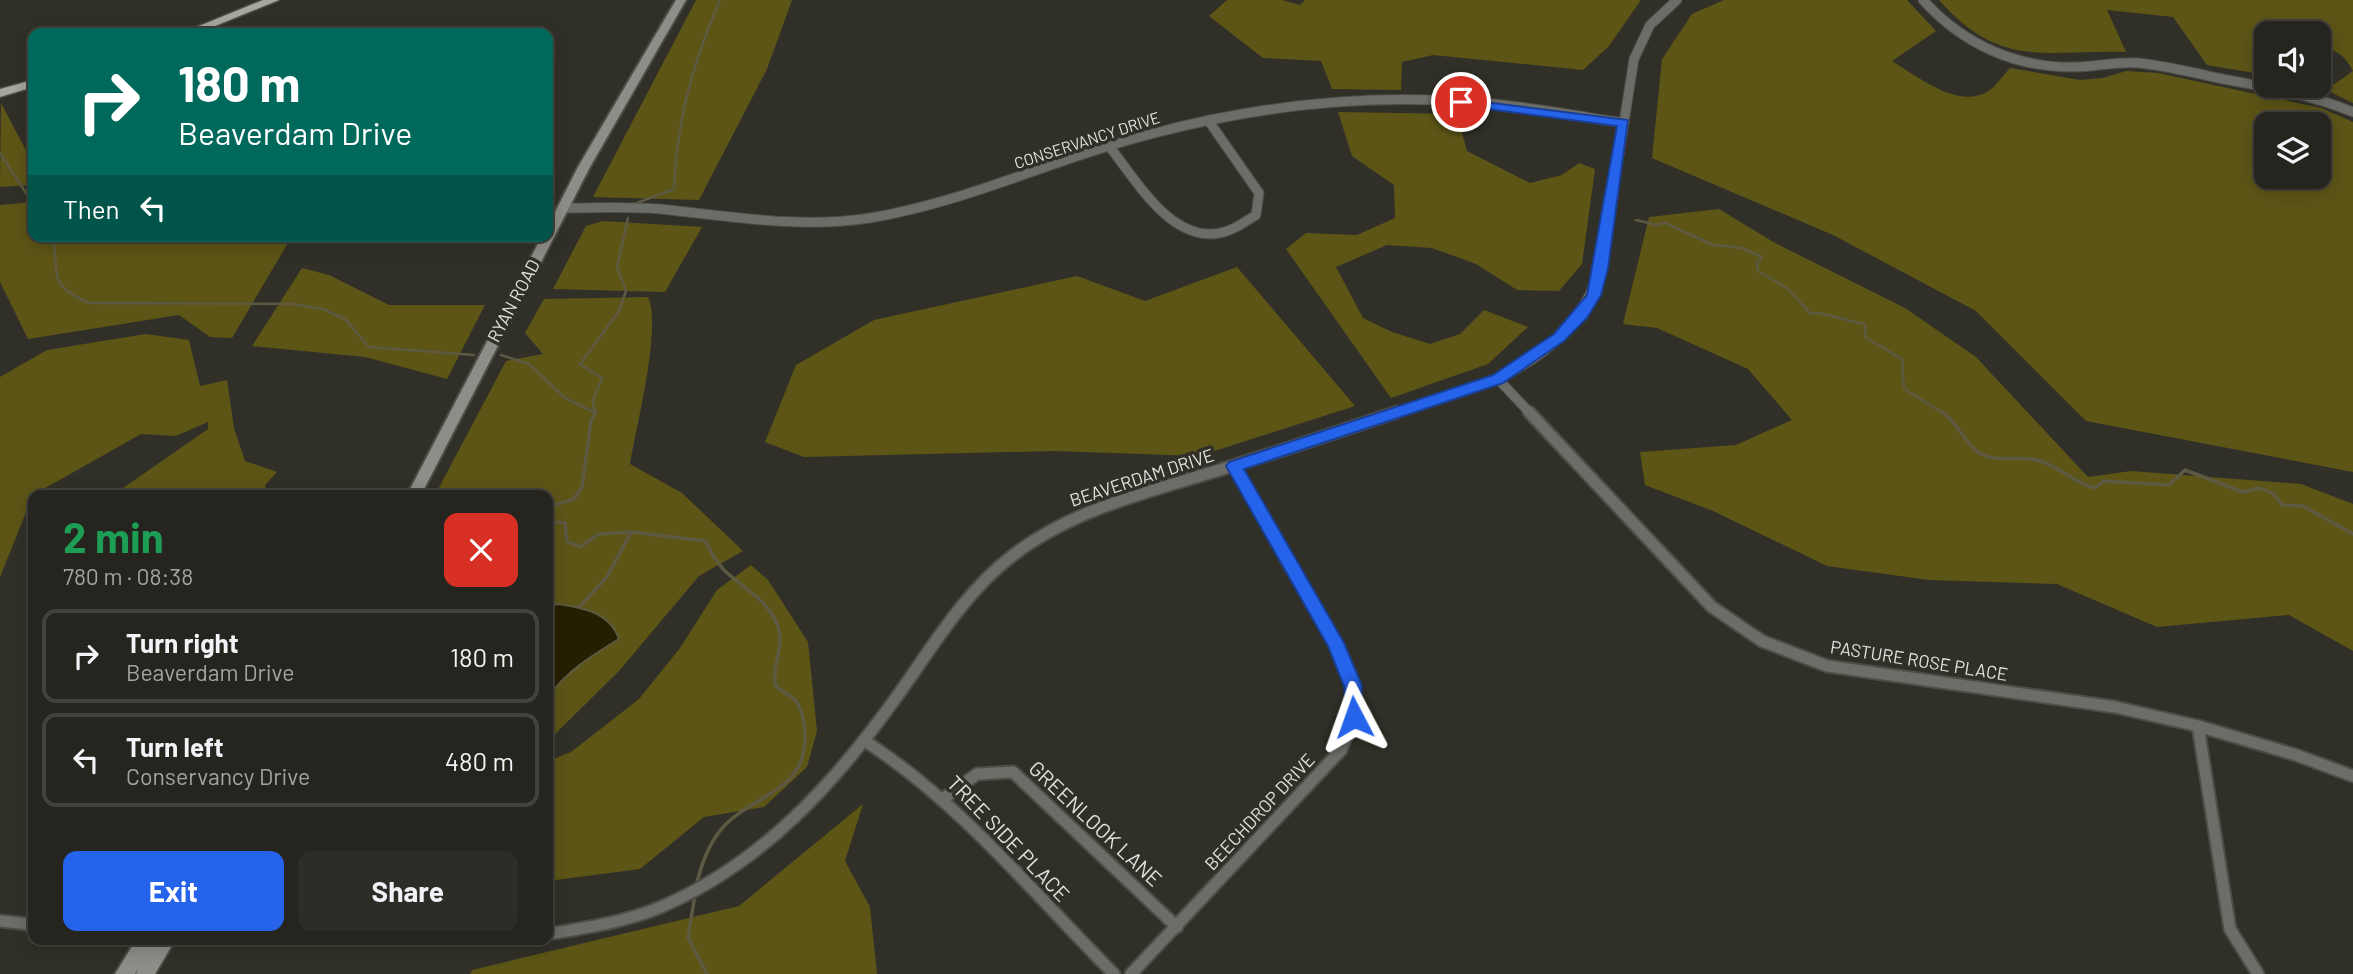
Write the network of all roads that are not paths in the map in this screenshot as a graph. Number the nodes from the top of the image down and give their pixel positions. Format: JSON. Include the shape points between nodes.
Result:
{"nodes":[{"id":1,"x":273,"y":0,"type":"edge"},
{"id":2,"x":681,"y":0,"type":"edge"},
{"id":3,"x":1677,"y":0,"type":"edge"},
{"id":4,"x":1923,"y":0,"type":"edge"},
{"id":5,"x":201,"y":28,"type":"edge"},
{"id":6,"x":28,"y":85,"type":"edge"},
{"id":7,"x":0,"y":93,"type":"edge"},
{"id":8,"x":2353,"y":112,"type":"edge"},
{"id":9,"x":1208,"y":120,"type":"junction"},
{"id":10,"x":1623,"y":123,"type":"junction"},
{"id":11,"x":1109,"y":146,"type":"junction"},
{"id":12,"x":562,"y":208,"type":"junction"},
{"id":13,"x":553,"y":225,"type":"edge"},
{"id":14,"x":544,"y":242,"type":"edge"},
{"id":15,"x":1498,"y":379,"type":"junction"},
{"id":16,"x":1234,"y":466,"type":"junction"},
{"id":17,"x":417,"y":490,"type":"edge"},
{"id":18,"x":2198,"y":726,"type":"junction"},
{"id":19,"x":865,"y":741,"type":"junction"},
{"id":20,"x":2353,"y":776,"type":"edge"},
{"id":21,"x":944,"y":798,"type":"junction"},
{"id":22,"x":0,"y":921,"type":"edge"},
{"id":23,"x":28,"y":924,"type":"edge"},
{"id":24,"x":1177,"y":927,"type":"junction"},
{"id":25,"x":553,"y":933,"type":"edge"},
{"id":26,"x":143,"y":945,"type":"edge"},
{"id":27,"x":163,"y":945,"type":"edge"},
{"id":28,"x":124,"y":974,"type":"edge"},
{"id":29,"x":145,"y":974,"type":"edge"},
{"id":30,"x":1114,"y":974,"type":"edge"},
{"id":31,"x":1131,"y":974,"type":"edge"},
{"id":32,"x":2258,"y":974,"type":"edge"}],
"edges":[{"from":1,"to":5,"type":"main road"},
{"from":2,"to":12,"type":"main road","name":"RYAN ROAD"},
{"from":3,"to":10,"type":"street","name":"BEAVERDAM DRIVE","via":[[1657,14],[1643,34]]},
{"from":4,"to":8,"type":"street","via":[[1962,38],[2006,57],[2067,67],[2160,66],[2304,95]]},
{"from":6,"to":7,"type":"main road"},
{"from":9,"to":10,"type":"street","name":"CONSERVANCY DRIVE","via":[[1305,104],[1364,100],[1484,103]]},
{"from":9,"to":11,"type":"street","name":"CONSERVANCY DRIVE"},
{"from":9,"to":11,"type":"street","via":[[1259,194],[1256,215],[1228,233],[1201,235],[1173,222]]},
{"from":10,"to":15,"type":"street","name":"BEAVERDAM DRIVE","via":[[1594,295],[1559,337]]},
{"from":11,"to":12,"type":"street","name":"CONSERVANCY DRIVE","via":[[946,201],[869,218],[787,224],[656,209]]},
{"from":12,"to":13,"type":"main road","name":"RYAN ROAD"},
{"from":14,"to":17,"type":"main road","name":"RYAN ROAD"},
{"from":15,"to":16,"type":"street","name":"BEAVERDAM DRIVE"},
{"from":15,"to":18,"type":"street","name":"PASTURE ROSE PLACE","via":[[1712,607],[1762,641],[1827,666],[2115,707]]},
{"from":16,"to":19,"type":"street","name":"BEAVERDAM DRIVE","via":[[1094,510],[1017,550],[979,584],[948,622]]},
{"from":16,"to":24,"type":"street","name":"BEECHDROP DRIVE","via":[[1335,643],[1353,686],[1354,717],[1341,750]]},
{"from":18,"to":20,"type":"street","name":"PASTURE ROSE PLACE"},
{"from":18,"to":32,"type":"street","via":[[2230,929]]},
{"from":19,"to":21,"type":"street","name":"TREE SIDE PLACE","via":[[909,768]]},
{"from":19,"to":25,"type":"street","name":"BEAVERDAM DRIVE","via":[[795,822],[741,866],[686,896],[603,925]]},
{"from":21,"to":24,"type":"street","name":"GREENLOOK LANE","via":[[977,774],[1013,772]]},
{"from":21,"to":30,"type":"street","name":"TREE SIDE PLACE"},
{"from":22,"to":23,"type":"street"},
{"from":24,"to":31,"type":"street","name":"BEECHDROP DRIVE"},
{"from":26,"to":28,"type":"main road"},
{"from":27,"to":29,"type":"main road"}]}
